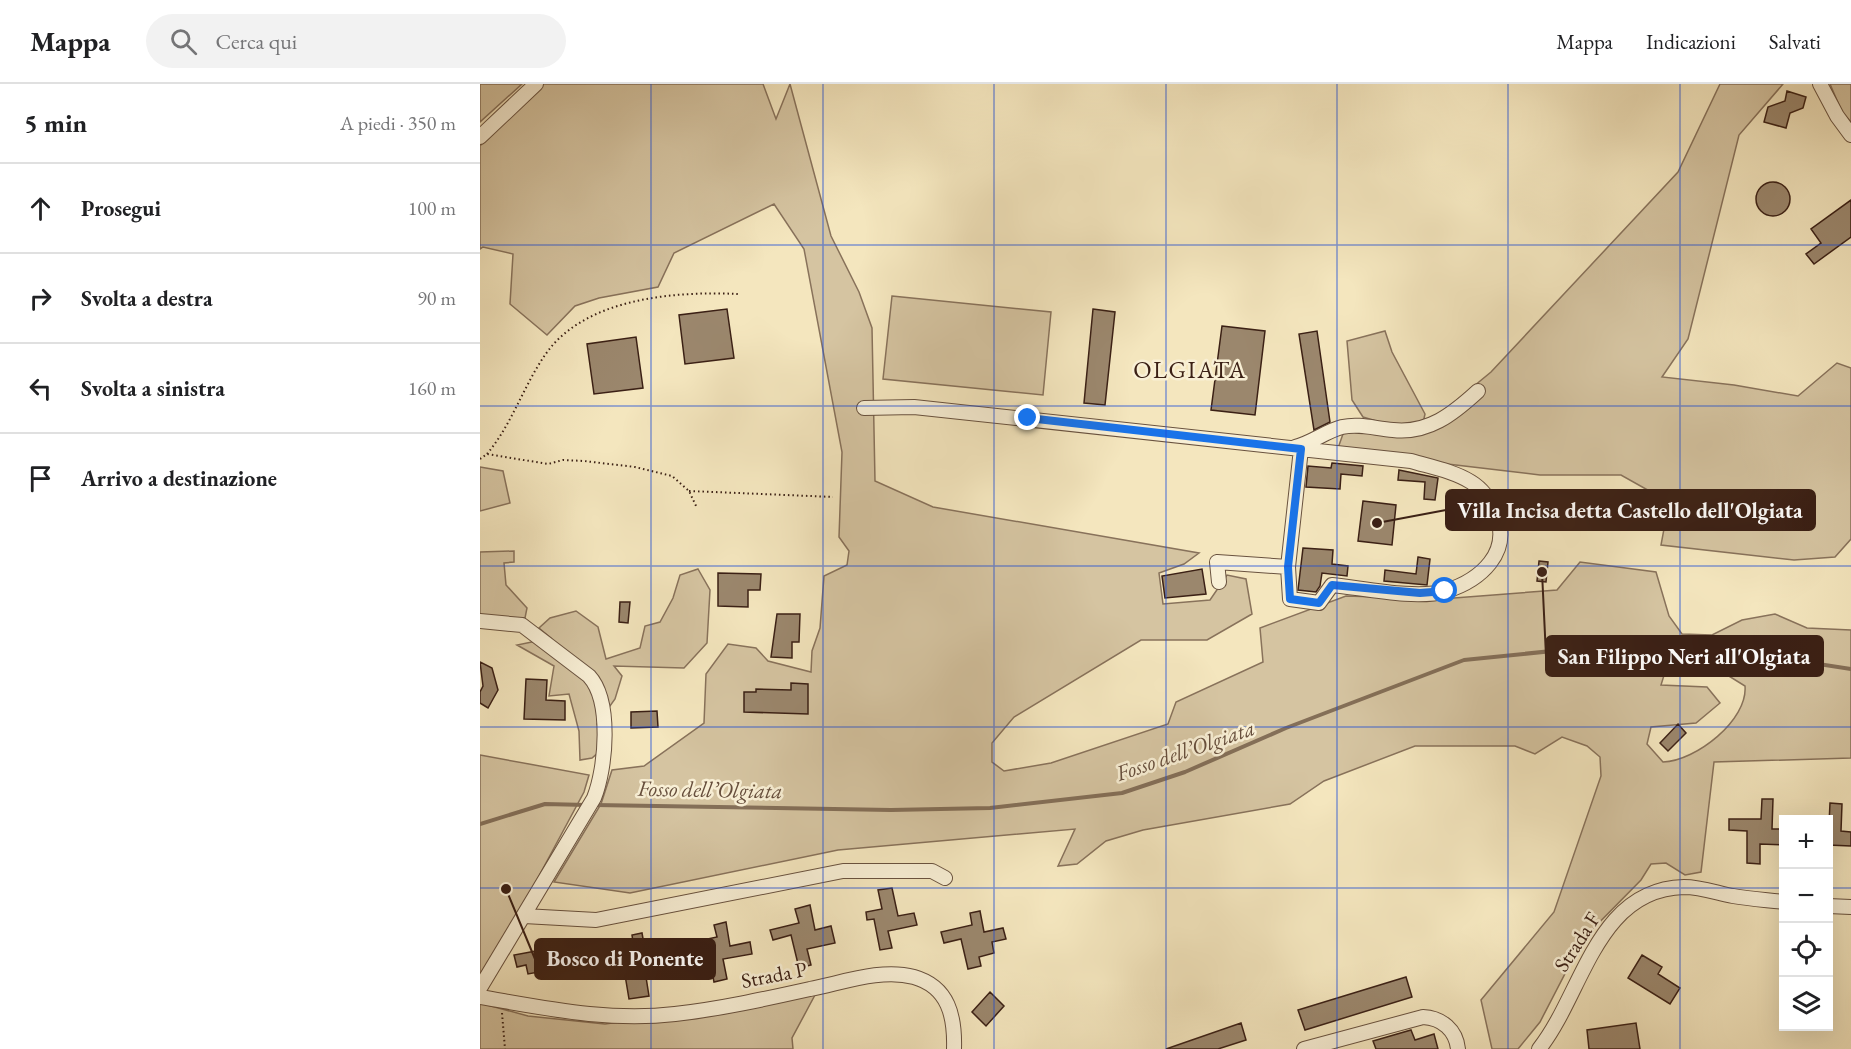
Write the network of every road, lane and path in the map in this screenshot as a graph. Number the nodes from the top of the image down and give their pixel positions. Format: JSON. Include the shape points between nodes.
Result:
{"nodes":[{"id":1,"x":536,"y":84,"type":"edge"},
{"id":2,"x":1820,"y":84,"type":"edge"},
{"id":3,"x":1851,"y":135,"type":"edge"},
{"id":4,"x":480,"y":137,"type":"edge"},
{"id":5,"x":738,"y":294,"type":"dead end"},
{"id":6,"x":1478,"y":391,"type":"dead end"},
{"id":7,"x":864,"y":408,"type":"dead end"},
{"id":8,"x":1296,"y":448,"type":"junction"},
{"id":9,"x":487,"y":454,"type":"junction"},
{"id":10,"x":480,"y":459,"type":"edge"},
{"id":11,"x":689,"y":491,"type":"junction"},
{"id":12,"x":833,"y":497,"type":"dead end"},
{"id":13,"x":697,"y":508,"type":"dead end"},
{"id":14,"x":1288,"y":567,"type":"junction"},
{"id":15,"x":1219,"y":582,"type":"dead end"},
{"id":16,"x":480,"y":621,"type":"edge"},
{"id":17,"x":945,"y":878,"type":"dead end"},
{"id":18,"x":1779,"y":901,"type":"edge"},
{"id":19,"x":1833,"y":906,"type":"edge"},
{"id":20,"x":1851,"y":907,"type":"edge"},
{"id":21,"x":524,"y":916,"type":"junction"},
{"id":22,"x":480,"y":988,"type":"edge"},
{"id":23,"x":480,"y":997,"type":"edge"},
{"id":24,"x":501,"y":1000,"type":"junction"},
{"id":25,"x":505,"y":1049,"type":"edge"},
{"id":26,"x":954,"y":1049,"type":"edge"},
{"id":27,"x":1304,"y":1049,"type":"edge"},
{"id":28,"x":1458,"y":1049,"type":"edge"},
{"id":29,"x":1539,"y":1049,"type":"edge"}],
"edges":[{"from":1,"to":4,"type":"street"},
{"from":2,"to":3,"type":"street"},
{"from":5,"to":9,"type":"path","via":[[673,296],[634,303],[594,314],[575,324],[545,355],[509,425]]},
{"from":6,"to":8,"type":"street","via":[[1420,430],[1349,426]]},
{"from":7,"to":8,"type":"street","via":[[914,407]]},
{"from":8,"to":14,"type":"street"},
{"from":8,"to":14,"type":"street","via":[[1411,461],[1451,473],[1490,498],[1501,524],[1501,543],[1495,559],[1475,578],[1445,591],[1420,593],[1332,585],[1319,603],[1290,599]]},
{"from":9,"to":10,"type":"path"},
{"from":9,"to":11,"type":"path","via":[[548,464],[584,460],[635,467],[672,476]]},
{"from":11,"to":12,"type":"path"},
{"from":11,"to":13,"type":"path"},
{"from":14,"to":15,"type":"street","via":[[1217,562]]},
{"from":16,"to":21,"type":"street","via":[[530,629],[589,676],[601,700],[604,759],[594,798]]},
{"from":17,"to":21,"type":"street","via":[[932,871],[843,871],[596,920]]},
{"from":18,"to":29,"type":"street","name":"Strada F","via":[[1687,887],[1649,894],[1604,933]]},
{"from":19,"to":20,"type":"street"},
{"from":21,"to":22,"type":"street"},
{"from":23,"to":24,"type":"street","name":"Strada P"},
{"from":24,"to":25,"type":"path"},
{"from":24,"to":26,"type":"street","name":"Strada P","via":[[585,1014],[660,1016],[897,974],[921,979],[944,997],[953,1016]]},
{"from":27,"to":28,"type":"street","via":[[1423,1017],[1437,1019],[1449,1028]]}]}
